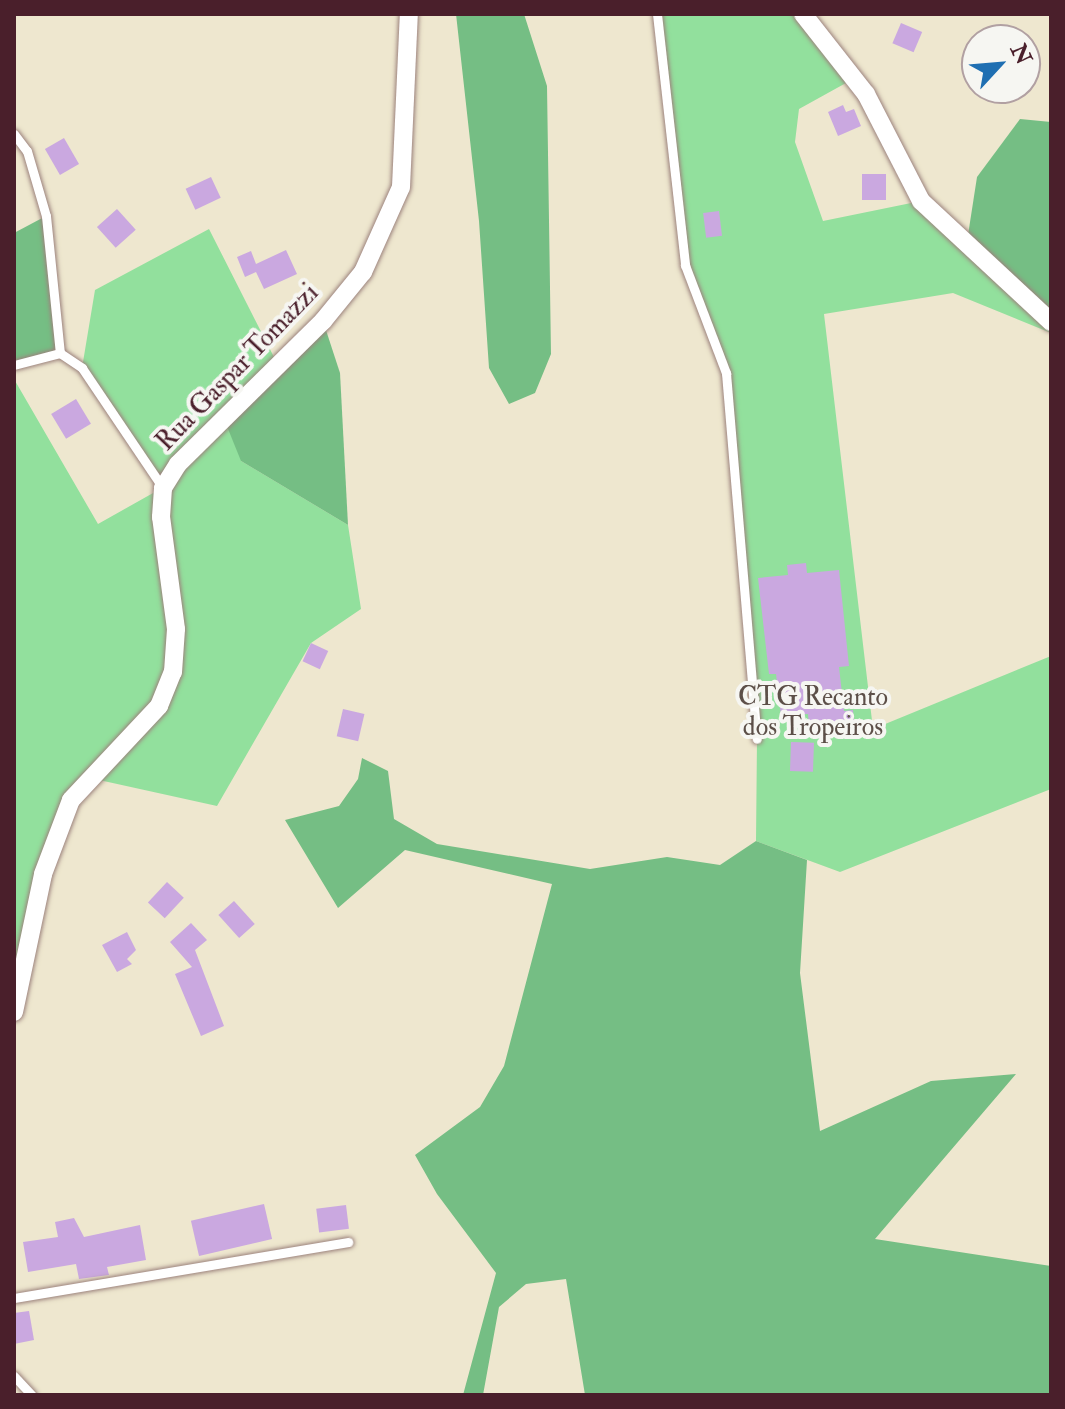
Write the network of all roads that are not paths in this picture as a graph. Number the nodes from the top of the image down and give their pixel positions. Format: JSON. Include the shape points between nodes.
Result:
{"nodes":[{"id":1,"x":409,"y":14,"type":"edge"},
{"id":2,"x":657,"y":14,"type":"edge"},
{"id":3,"x":803,"y":14,"type":"edge"},
{"id":4,"x":14,"y":134,"type":"edge"},
{"id":5,"x":1051,"y":322,"type":"edge"},
{"id":6,"x":60,"y":353,"type":"junction"},
{"id":7,"x":14,"y":365,"type":"edge"},
{"id":8,"x":163,"y":488,"type":"junction"},
{"id":9,"x":757,"y":739,"type":"dead end"},
{"id":10,"x":14,"y":1012,"type":"edge"},
{"id":11,"x":348,"y":1242,"type":"dead end"},
{"id":12,"x":14,"y":1298,"type":"edge"},
{"id":13,"x":14,"y":1376,"type":"edge"},
{"id":14,"x":32,"y":1395,"type":"edge"}],
"edges":[{"from":1,"to":8,"type":"street","name":"Rua Gaspar Tomazzi","via":[[401,187],[363,272],[323,321],[178,464]]},
{"from":2,"to":9,"type":"lane","via":[[685,265],[726,373]]},
{"from":3,"to":5,"type":"street","via":[[866,94],[921,201]]},
{"from":4,"to":6,"type":"lane","via":[[27,151],[46,216]]},
{"from":6,"to":7,"type":"lane"},
{"from":6,"to":8,"type":"lane","via":[[82,368]]},
{"from":8,"to":10,"type":"street","name":"Rua Gaspar Tomazzi","via":[[161,517],[176,629],[173,672],[159,706],[71,800],[43,874]]},
{"from":11,"to":12,"type":"lane"},
{"from":13,"to":14,"type":"lane"}]}
